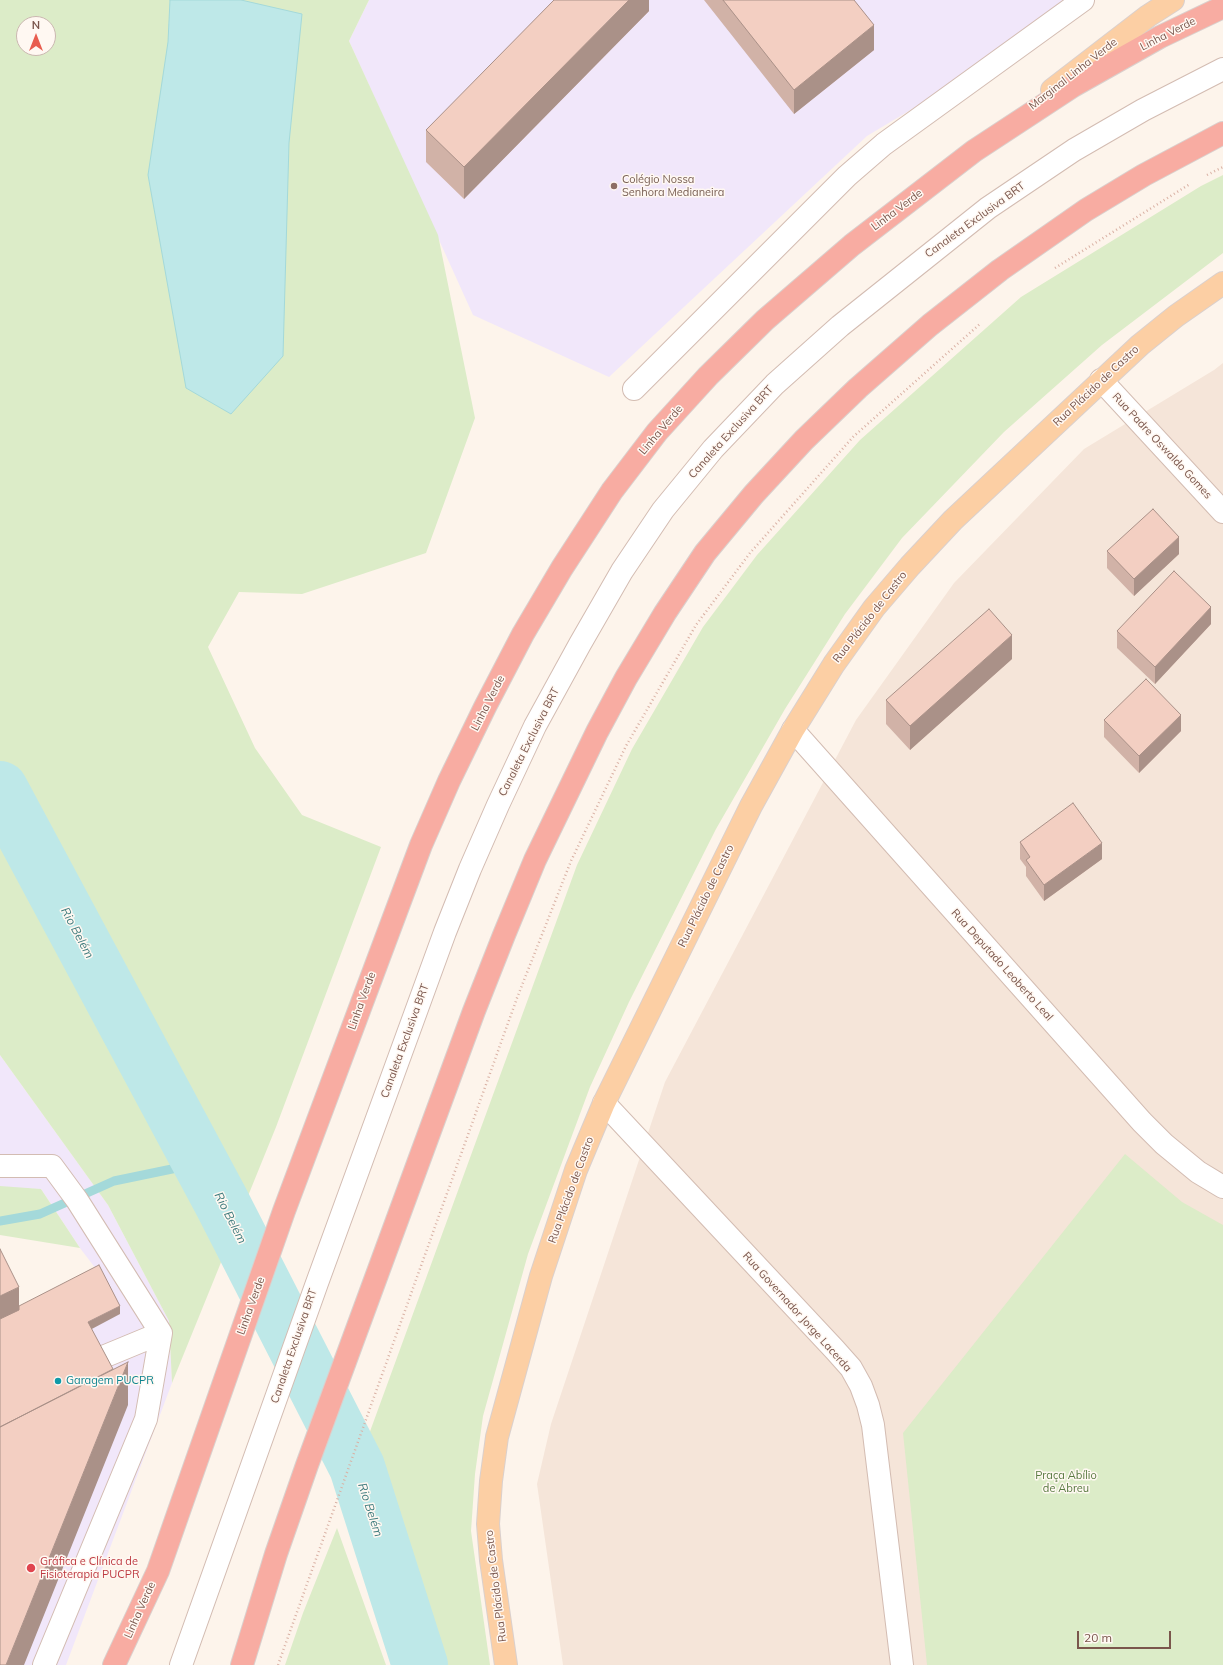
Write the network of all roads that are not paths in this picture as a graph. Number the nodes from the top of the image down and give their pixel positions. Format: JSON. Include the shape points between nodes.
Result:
{"nodes":[{"id":1,"x":1083,"y":0,"type":"edge"},
{"id":2,"x":1173,"y":0,"type":"edge"},
{"id":3,"x":1223,"y":6,"type":"edge"},
{"id":4,"x":1223,"y":69,"type":"edge"},
{"id":5,"x":1223,"y":133,"type":"edge"},
{"id":6,"x":974,"y":151,"type":"junction"},
{"id":7,"x":1223,"y":283,"type":"edge"},
{"id":8,"x":1101,"y":380,"type":"junction"},
{"id":9,"x":634,"y":389,"type":"dead end"},
{"id":10,"x":1223,"y":512,"type":"edge"},
{"id":11,"x":793,"y":730,"type":"junction"},
{"id":12,"x":604,"y":1103,"type":"junction"},
{"id":13,"x":0,"y":1166,"type":"edge"},
{"id":14,"x":1223,"y":1187,"type":"edge"},
{"id":15,"x":161,"y":1333,"type":"junction"},
{"id":16,"x":103,"y":1357,"type":"edge"},
{"id":17,"x":44,"y":1665,"type":"edge"},
{"id":18,"x":114,"y":1665,"type":"edge"},
{"id":19,"x":181,"y":1665,"type":"edge"},
{"id":20,"x":242,"y":1665,"type":"edge"},
{"id":21,"x":506,"y":1665,"type":"edge"},
{"id":22,"x":902,"y":1665,"type":"edge"}],
"edges":[{"from":1,"to":9,"type":"street","via":[[884,144],[846,176]]},
{"from":2,"to":6,"type":"main road","name":"Marginal Linha Verde","via":[[1148,16]]},
{"from":3,"to":6,"type":"highway","name":"Linha Verde","via":[[1160,37],[1073,86]]},
{"from":4,"to":19,"type":"street","name":"Canaleta Exclusiva BRT","via":[[1143,110],[1074,150],[988,208],[840,326],[775,384],[713,449],[663,510],[622,571],[535,726],[498,805],[445,932]]},
{"from":5,"to":20,"type":"highway","via":[[1144,175],[1086,210],[1000,270],[930,325],[858,388],[804,440],[754,494],[705,553],[664,614],[597,732],[535,860],[471,1019],[307,1465]]},
{"from":6,"to":18,"type":"highway","name":"Linha Verde","via":[[852,245],[765,320],[708,376],[653,438],[612,492],[562,568],[523,634],[449,781],[421,845],[284,1211],[158,1570]]},
{"from":7,"to":8,"type":"main road","name":"Rua Plácido de Castro","via":[[1140,344]]},
{"from":8,"to":10,"type":"street","name":"Rua Padre Oswaldo Gomes"},
{"from":8,"to":11,"type":"main road","name":"Rua Plácido de Castro","via":[[953,520],[910,566],[874,608],[834,664]]},
{"from":11,"to":12,"type":"main road","name":"Rua Plácido de Castro","via":[[751,806]]},
{"from":11,"to":14,"type":"street","name":"Rua Deputado Leoberto Leal","via":[[1142,1122],[1198,1172]]},
{"from":12,"to":21,"type":"main road","name":"Rua Plácido de Castro","via":[[576,1170],[556,1228],[497,1437],[488,1524],[491,1567]]},
{"from":12,"to":22,"type":"street","name":"Rua Governador Jorge Lacerda","via":[[851,1368],[861,1386],[873,1425]]},
{"from":13,"to":15,"type":"street","via":[[52,1166],[77,1200]]},
{"from":15,"to":16,"type":"street"},
{"from":15,"to":17,"type":"street","via":[[146,1419]]}]}
